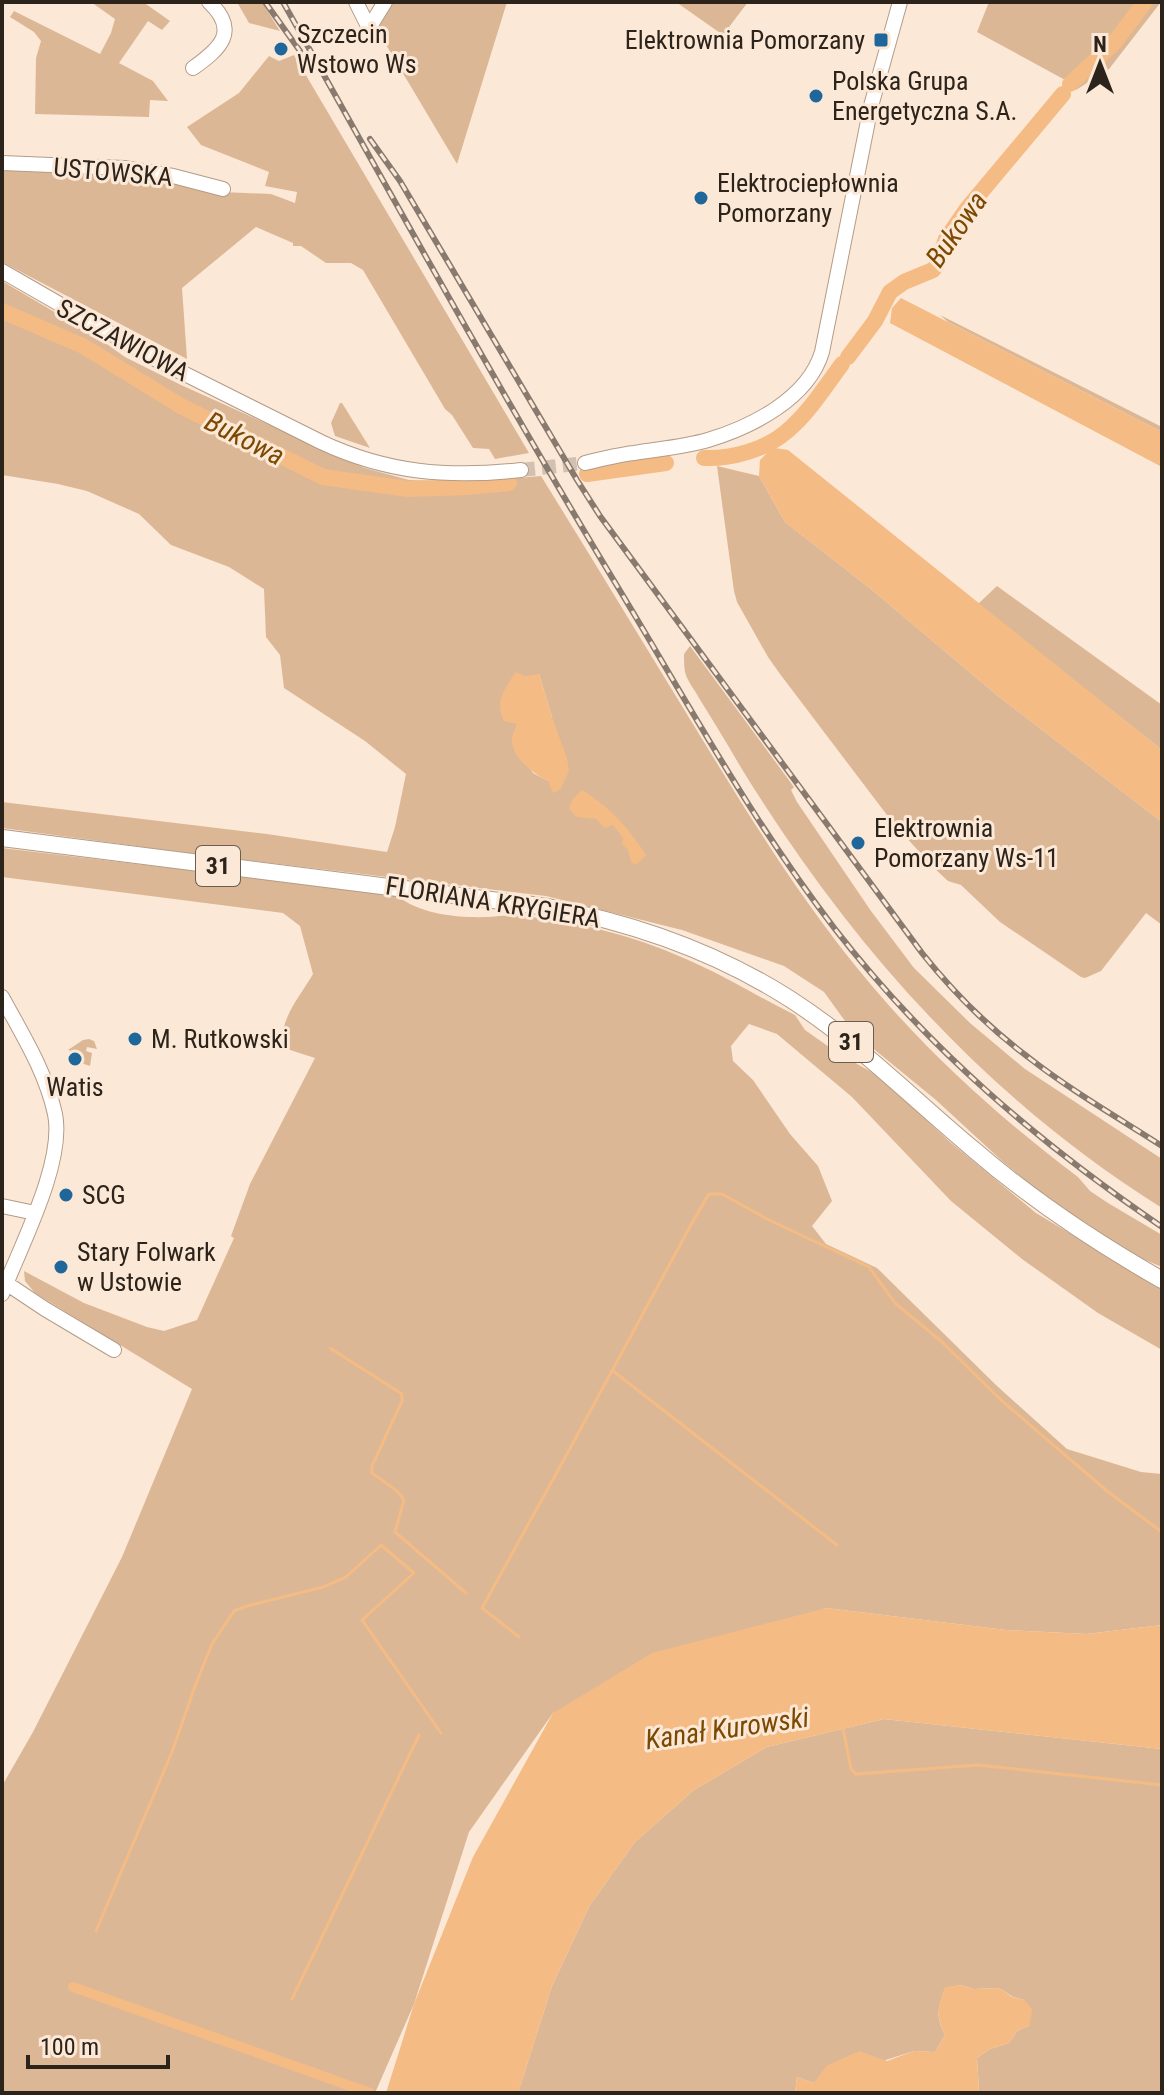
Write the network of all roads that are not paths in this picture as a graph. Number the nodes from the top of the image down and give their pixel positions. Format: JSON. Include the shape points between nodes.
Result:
{"nodes":[{"id":1,"x":209,"y":2,"type":"edge"},
{"id":2,"x":356,"y":2,"type":"edge"},
{"id":3,"x":385,"y":2,"type":"edge"},
{"id":4,"x":900,"y":2,"type":"edge"},
{"id":5,"x":193,"y":68,"type":"dead end"},
{"id":6,"x":2,"y":163,"type":"edge"},
{"id":7,"x":223,"y":189,"type":"dead end"},
{"id":8,"x":2,"y":271,"type":"edge"},
{"id":9,"x":585,"y":463,"type":"tunnel mouth"},
{"id":10,"x":521,"y":470,"type":"tunnel mouth"},
{"id":11,"x":2,"y":838,"type":"edge"},
{"id":12,"x":2,"y":997,"type":"edge"},
{"id":13,"x":2,"y":1206,"type":"edge"},
{"id":14,"x":35,"y":1213,"type":"junction"},
{"id":15,"x":1162,"y":1280,"type":"edge"},
{"id":16,"x":4,"y":1288,"type":"edge"},
{"id":17,"x":114,"y":1350,"type":"dead end"}],
"edges":[{"from":1,"to":5,"type":"street","via":[[224,24],[223,41]]},
{"from":2,"to":3,"type":"street","via":[[369,28]]},
{"from":4,"to":9,"type":"street","via":[[871,106],[822,352],[812,376],[776,408],[722,435]]},
{"from":6,"to":7,"type":"street","name":"USTOWSKA","via":[[140,170]]},
{"from":8,"to":10,"type":"street","name":"SZCZAWIOWA","via":[[155,359],[362,459],[439,474]]},
{"from":11,"to":15,"type":"main road","name":"FLORIANA KRYGIERA","number":"31","via":[[490,899],[634,927],[706,955],[801,1007],[851,1042],[1036,1200]]},
{"from":12,"to":14,"type":"street","via":[[42,1074],[55,1115],[55,1153]]},
{"from":13,"to":14,"type":"street"},
{"from":14,"to":16,"type":"street"},
{"from":16,"to":17,"type":"street"}]}
